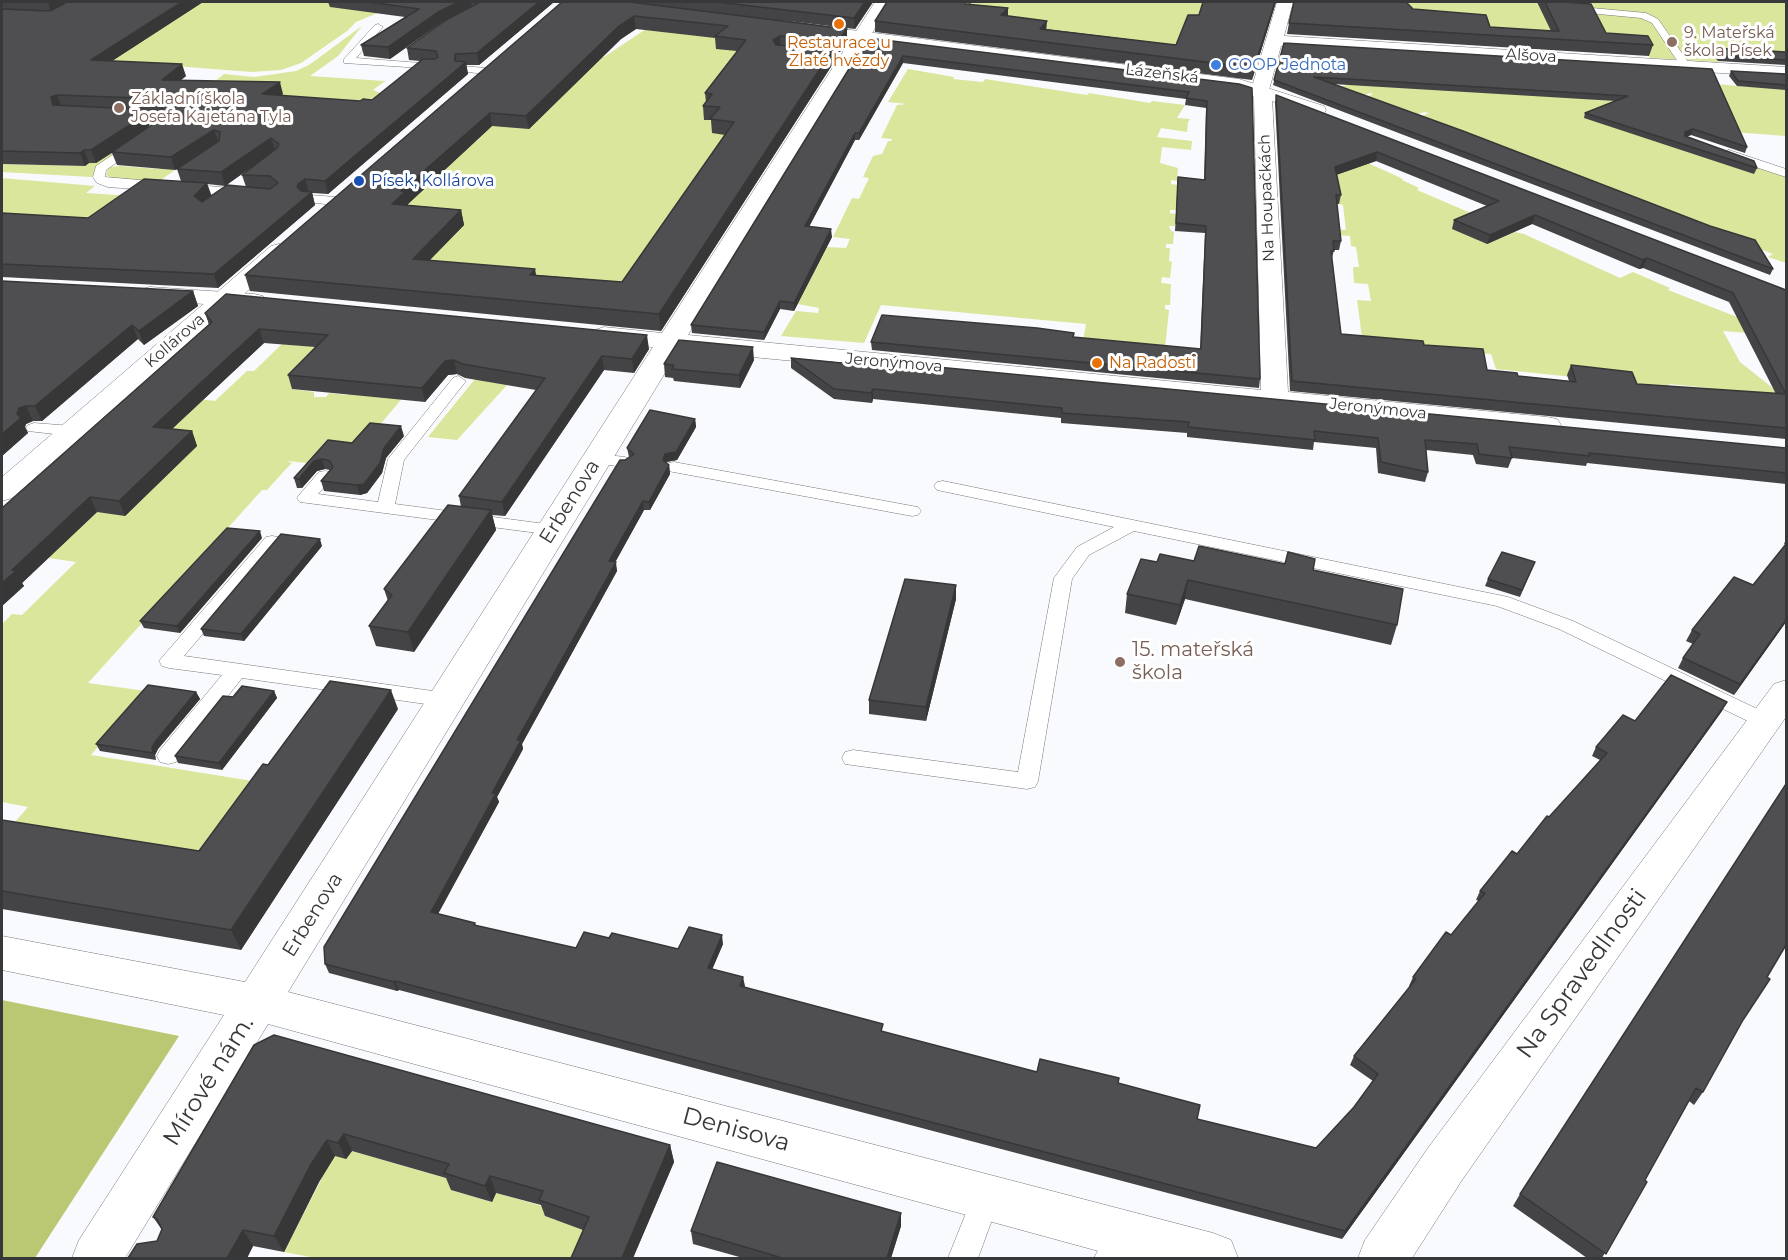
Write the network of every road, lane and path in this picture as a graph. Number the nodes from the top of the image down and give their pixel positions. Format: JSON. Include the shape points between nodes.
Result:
{"nodes":[{"id":1,"x":883,"y":2,"type":"edge"},
{"id":2,"x":1285,"y":2,"type":"edge"},
{"id":3,"x":1565,"y":9,"type":"edge"},
{"id":4,"x":378,"y":27,"type":"dead end"},
{"id":5,"x":789,"y":27,"type":"edge"},
{"id":6,"x":861,"y":36,"type":"junction"},
{"id":7,"x":1275,"y":41,"type":"junction"},
{"id":8,"x":410,"y":52,"type":"edge"},
{"id":9,"x":501,"y":57,"type":"edge"},
{"id":10,"x":393,"y":64,"type":"junction"},
{"id":11,"x":1686,"y":66,"type":"junction"},
{"id":12,"x":434,"y":67,"type":"edge"},
{"id":13,"x":1786,"y":72,"type":"edge"},
{"id":14,"x":465,"y":78,"type":"dead end"},
{"id":15,"x":1260,"y":90,"type":"junction"},
{"id":16,"x":112,"y":114,"type":"edge"},
{"id":17,"x":1333,"y":117,"type":"edge"},
{"id":18,"x":1722,"y":151,"type":"edge"},
{"id":19,"x":1786,"y":173,"type":"edge"},
{"id":20,"x":182,"y":175,"type":"edge"},
{"id":21,"x":247,"y":178,"type":"edge"},
{"id":22,"x":163,"y":188,"type":"junction"},
{"id":23,"x":229,"y":193,"type":"junction"},
{"id":24,"x":252,"y":194,"type":"edge"},
{"id":25,"x":344,"y":194,"type":"joint"},
{"id":26,"x":309,"y":199,"type":"edge"},
{"id":27,"x":214,"y":204,"type":"edge"},
{"id":28,"x":128,"y":293,"type":"edge"},
{"id":29,"x":224,"y":298,"type":"junction"},
{"id":30,"x":284,"y":304,"type":"edge"},
{"id":31,"x":577,"y":333,"type":"edge"},
{"id":32,"x":670,"y":342,"type":"junction"},
{"id":33,"x":458,"y":381,"type":"edge"},
{"id":34,"x":1275,"y":398,"type":"junction"},
{"id":35,"x":34,"y":428,"type":"edge"},
{"id":36,"x":1575,"y":428,"type":"edge"},
{"id":37,"x":72,"y":431,"type":"junction"},
{"id":38,"x":674,"y":467,"type":"dead end"},
{"id":39,"x":325,"y":476,"type":"edge"},
{"id":40,"x":943,"y":486,"type":"dead end"},
{"id":41,"x":2,"y":492,"type":"edge"},
{"id":42,"x":385,"y":508,"type":"junction"},
{"id":43,"x":912,"y":511,"type":"dead end"},
{"id":44,"x":1131,"y":525,"type":"junction"},
{"id":45,"x":553,"y":530,"type":"junction"},
{"id":46,"x":272,"y":541,"type":"edge"},
{"id":47,"x":237,"y":670,"type":"junction"},
{"id":48,"x":447,"y":700,"type":"junction"},
{"id":49,"x":1776,"y":707,"type":"edge"},
{"id":50,"x":168,"y":756,"type":"dead end"},
{"id":51,"x":853,"y":758,"type":"dead end"},
{"id":52,"x":2,"y":953,"type":"edge"},
{"id":53,"x":258,"y":1003,"type":"junction"},
{"id":54,"x":986,"y":1197,"type":"junction"},
{"id":55,"x":116,"y":1246,"type":"edge"},
{"id":56,"x":1115,"y":1246,"type":"edge"},
{"id":57,"x":963,"y":1258,"type":"edge"},
{"id":58,"x":1213,"y":1258,"type":"edge"},
{"id":59,"x":1383,"y":1258,"type":"edge"}],
"edges":[{"from":1,"to":6,"type":"street","name":"Erbenova"},
{"from":2,"to":7,"type":"street","name":"Na Houpačkách"},
{"from":3,"to":11,"type":"lane","via":[[1649,18]]},
{"from":4,"to":10,"type":"lane","via":[[348,61]]},
{"from":5,"to":6,"type":"street","name":"Lázeňská"},
{"from":6,"to":15,"type":"street","name":"Lázeňská","via":[[1239,84]]},
{"from":6,"to":32,"type":"street","name":"Erbenova","via":[[839,58]]},
{"from":7,"to":11,"type":"street","name":"Alšova"},
{"from":7,"to":15,"type":"street","name":"Na Houpačkách"},
{"from":8,"to":10,"type":"lane"},
{"from":9,"to":14,"type":"street","via":[[485,71]]},
{"from":10,"to":12,"type":"lane"},
{"from":11,"to":13,"type":"street","name":"Alšova"},
{"from":15,"to":17,"type":"street","name":"Lázeňská"},
{"from":15,"to":34,"type":"street","name":"Na Houpačkách"},
{"from":16,"to":22,"type":"lane","via":[[160,122],[152,133],[100,169],[99,177],[108,183]]},
{"from":18,"to":19,"type":"lane"},
{"from":20,"to":22,"type":"lane"},
{"from":21,"to":23,"type":"lane"},
{"from":22,"to":23,"type":"lane"},
{"from":23,"to":24,"type":"lane"},
{"from":23,"to":27,"type":"lane"},
{"from":25,"to":26,"type":"lane"},
{"from":25,"to":29,"type":"street","name":"Kollárova"},
{"from":28,"to":29,"type":"street"},
{"from":29,"to":30,"type":"street"},
{"from":29,"to":37,"type":"street","name":"Kollárova"},
{"from":31,"to":32,"type":"street","name":"Jeronýmova"},
{"from":32,"to":34,"type":"street","name":"Jeronýmova"},
{"from":32,"to":45,"type":"street","name":"Erbenova","via":[[612,460]]},
{"from":33,"to":42,"type":"lane","via":[[396,459]]},
{"from":34,"to":36,"type":"street","name":"Jeronýmova"},
{"from":35,"to":37,"type":"lane"},
{"from":37,"to":41,"type":"street","name":"Kollárova"},
{"from":38,"to":43,"type":"lane"},
{"from":39,"to":42,"type":"lane","via":[[306,498]]},
{"from":40,"to":44,"type":"lane"},
{"from":42,"to":45,"type":"lane"},
{"from":44,"to":49,"type":"lane","via":[[1501,601]]},
{"from":44,"to":51,"type":"lane","via":[[1083,551],[1063,578],[1027,781]]},
{"from":45,"to":48,"type":"street","name":"Erbenova"},
{"from":46,"to":47,"type":"lane","via":[[169,661]]},
{"from":47,"to":48,"type":"lane"},
{"from":47,"to":50,"type":"lane"},
{"from":48,"to":53,"type":"street","name":"Erbenova"},
{"from":49,"to":59,"type":"street","name":"Na Spravedlnosti","via":[[1445,1164]]},
{"from":52,"to":53,"type":"street","name":"Mírové nám."},
{"from":53,"to":54,"type":"street","name":"Denisova"},
{"from":53,"to":55,"type":"street","name":"Mírové nám."},
{"from":54,"to":56,"type":"street","name":"Denisova"},
{"from":54,"to":57,"type":"lane"},
{"from":56,"to":58,"type":"street","name":"Denisova"}]}
